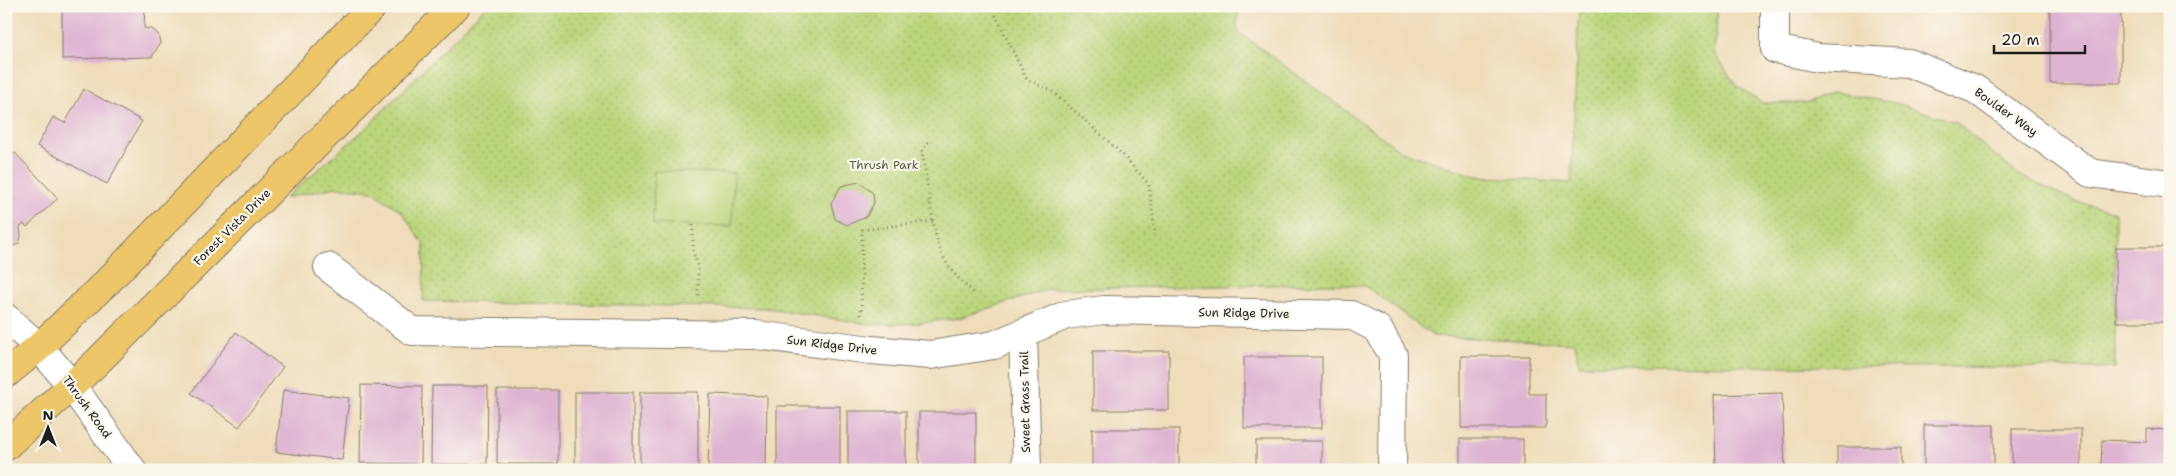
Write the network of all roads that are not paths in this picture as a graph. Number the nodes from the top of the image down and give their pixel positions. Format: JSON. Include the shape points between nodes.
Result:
{"nodes":[{"id":1,"x":373,"y":6,"type":"edge"},
{"id":2,"x":456,"y":6,"type":"edge"},
{"id":3,"x":1775,"y":6,"type":"edge"},
{"id":4,"x":2170,"y":184,"type":"edge"},
{"id":5,"x":328,"y":267,"type":"dead end"},
{"id":6,"x":6,"y":318,"type":"edge"},
{"id":7,"x":1024,"y":333,"type":"junction"},
{"id":8,"x":39,"y":347,"type":"junction"},
{"id":9,"x":6,"y":374,"type":"edge"},
{"id":10,"x":72,"y":386,"type":"junction"},
{"id":11,"x":6,"y":446,"type":"edge"},
{"id":12,"x":132,"y":470,"type":"edge"},
{"id":13,"x":1027,"y":470,"type":"edge"},
{"id":14,"x":1392,"y":470,"type":"edge"}],
"edges":[{"from":1,"to":8,"type":"main road","via":[[108,281]]},
{"from":2,"to":10,"type":"main road","name":"Forest Vista Drive"},
{"from":3,"to":4,"type":"street","name":"Boulder Way","via":[[1775,49],[1818,58],[1909,62],[1975,89],[2090,173]]},
{"from":5,"to":7,"type":"street","name":"Sun Ridge Drive","via":[[412,331],[756,335],[930,356],[994,345]]},
{"from":6,"to":8,"type":"street","name":"Thrush Road"},
{"from":7,"to":13,"type":"street","name":"Sweet Grass Trail"},
{"from":7,"to":14,"type":"street","name":"Sun Ridge Drive","via":[[1066,315],[1104,310],[1350,315],[1378,329],[1393,356]]},
{"from":8,"to":9,"type":"main road"},
{"from":8,"to":10,"type":"street","name":"Thrush Road"},
{"from":10,"to":11,"type":"main road","name":"Forest Vista Drive"},
{"from":10,"to":12,"type":"street","name":"Thrush Road"}]}
